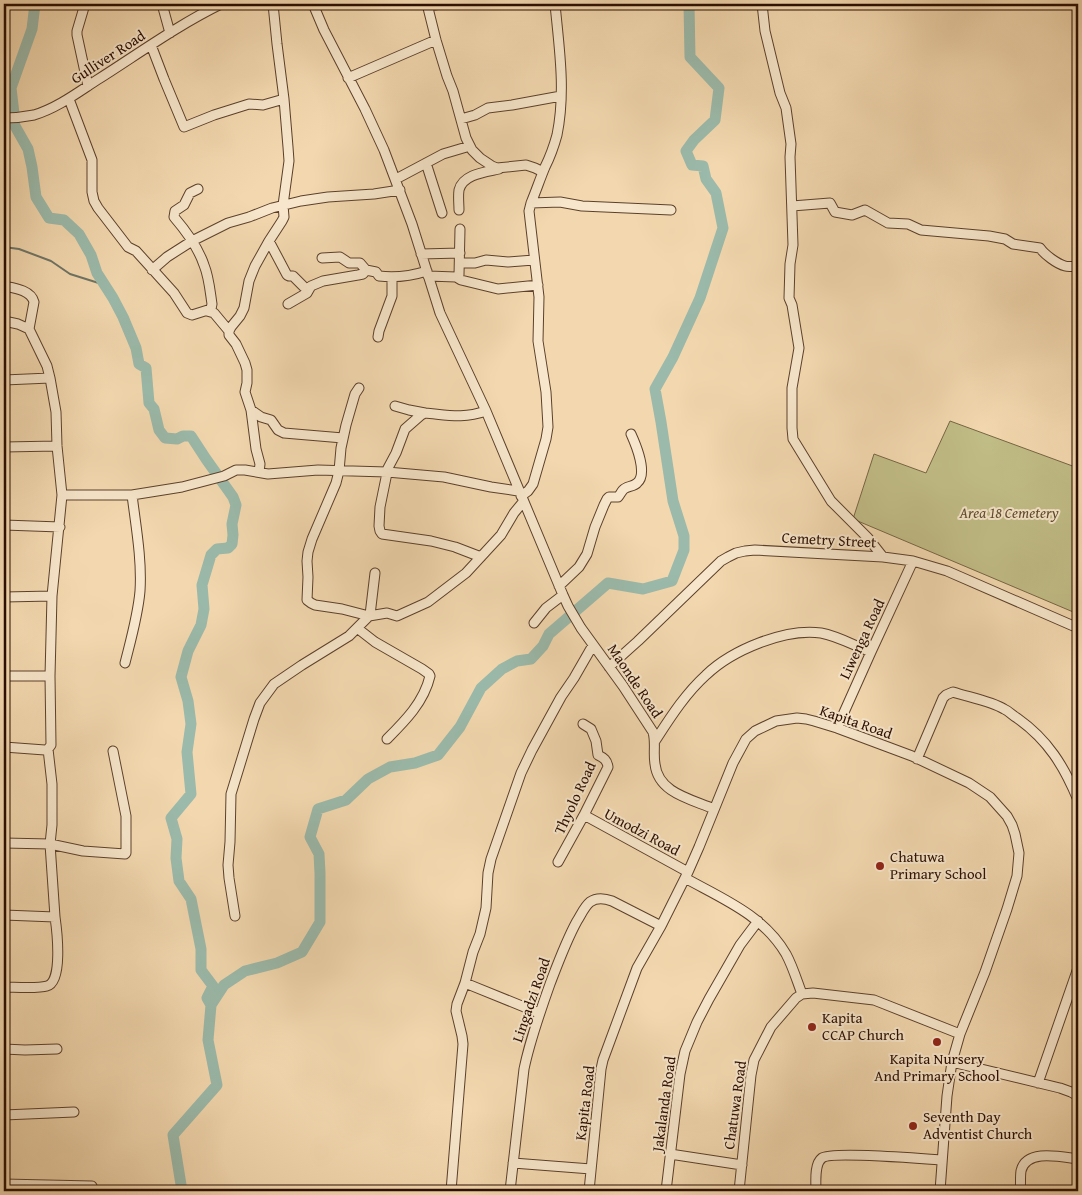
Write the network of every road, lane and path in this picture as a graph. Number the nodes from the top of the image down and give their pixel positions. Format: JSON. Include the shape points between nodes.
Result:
{"nodes":[{"id":1,"x":85,"y":4,"type":"edge"},
{"id":2,"x":162,"y":4,"type":"edge"},
{"id":3,"x":221,"y":4,"type":"edge"},
{"id":4,"x":273,"y":4,"type":"edge"},
{"id":5,"x":313,"y":4,"type":"edge"},
{"id":6,"x":441,"y":4,"type":"edge"},
{"id":7,"x":555,"y":4,"type":"edge"},
{"id":8,"x":762,"y":4,"type":"edge"},
{"id":9,"x":427,"y":5,"type":"edge"},
{"id":10,"x":204,"y":8,"type":"edge"},
{"id":11,"x":170,"y":32,"type":"junction"},
{"id":12,"x":436,"y":40,"type":"junction"},
{"id":13,"x":151,"y":45,"type":"junction"},
{"id":14,"x":348,"y":78,"type":"junction"},
{"id":15,"x":88,"y":86,"type":"junction"},
{"id":16,"x":562,"y":96,"type":"junction"},
{"id":17,"x":69,"y":99,"type":"junction"},
{"id":18,"x":284,"y":99,"type":"junction"},
{"id":19,"x":4,"y":118,"type":"edge"},
{"id":20,"x":461,"y":119,"type":"junction"},
{"id":21,"x":470,"y":146,"type":"junction"},
{"id":22,"x":426,"y":163,"type":"junction"},
{"id":23,"x":502,"y":168,"type":"junction"},
{"id":24,"x":543,"y":172,"type":"junction"},
{"id":25,"x":396,"y":179,"type":"junction"},
{"id":26,"x":198,"y":189,"type":"dead end"},
{"id":27,"x":400,"y":190,"type":"junction"},
{"id":28,"x":530,"y":203,"type":"junction"},
{"id":29,"x":283,"y":205,"type":"junction"},
{"id":30,"x":792,"y":206,"type":"junction"},
{"id":31,"x":459,"y":210,"type":"dead end"},
{"id":32,"x":671,"y":210,"type":"dead end"},
{"id":33,"x":442,"y":213,"type":"dead end"},
{"id":34,"x":460,"y":229,"type":"dead end"},
{"id":35,"x":192,"y":240,"type":"junction"},
{"id":36,"x":269,"y":241,"type":"junction"},
{"id":37,"x":460,"y":253,"type":"junction"},
{"id":38,"x":421,"y":254,"type":"junction"},
{"id":39,"x":322,"y":258,"type":"dead end"},
{"id":40,"x":534,"y":260,"type":"junction"},
{"id":41,"x":460,"y":263,"type":"junction"},
{"id":42,"x":1078,"y":266,"type":"edge"},
{"id":43,"x":152,"y":270,"type":"junction"},
{"id":44,"x":366,"y":270,"type":"junction"},
{"id":45,"x":427,"y":274,"type":"junction"},
{"id":46,"x":456,"y":277,"type":"junction"},
{"id":47,"x":392,"y":278,"type":"junction"},
{"id":48,"x":538,"y":285,"type":"junction"},
{"id":49,"x":4,"y":286,"type":"edge"},
{"id":50,"x":309,"y":289,"type":"junction"},
{"id":51,"x":288,"y":304,"type":"dead end"},
{"id":52,"x":207,"y":311,"type":"junction"},
{"id":53,"x":4,"y":321,"type":"edge"},
{"id":54,"x":29,"y":329,"type":"junction"},
{"id":55,"x":229,"y":331,"type":"junction"},
{"id":56,"x":378,"y":337,"type":"dead end"},
{"id":57,"x":50,"y":378,"type":"junction"},
{"id":58,"x":4,"y":380,"type":"edge"},
{"id":59,"x":359,"y":388,"type":"dead end"},
{"id":60,"x":395,"y":406,"type":"dead end"},
{"id":61,"x":251,"y":410,"type":"junction"},
{"id":62,"x":486,"y":411,"type":"junction"},
{"id":63,"x":425,"y":413,"type":"junction"},
{"id":64,"x":632,"y":434,"type":"dead end"},
{"id":65,"x":343,"y":438,"type":"junction"},
{"id":66,"x":57,"y":446,"type":"junction"},
{"id":67,"x":4,"y":447,"type":"edge"},
{"id":68,"x":339,"y":470,"type":"junction"},
{"id":69,"x":259,"y":472,"type":"junction"},
{"id":70,"x":387,"y":472,"type":"junction"},
{"id":71,"x":62,"y":495,"type":"junction"},
{"id":72,"x":132,"y":495,"type":"junction"},
{"id":73,"x":521,"y":496,"type":"junction"},
{"id":74,"x":4,"y":525,"type":"edge"},
{"id":75,"x":60,"y":527,"type":"junction"},
{"id":76,"x":481,"y":557,"type":"junction"},
{"id":77,"x":883,"y":557,"type":"junction"},
{"id":78,"x":914,"y":561,"type":"junction"},
{"id":79,"x":375,"y":572,"type":"dead end"},
{"id":80,"x":561,"y":590,"type":"junction"},
{"id":81,"x":52,"y":596,"type":"junction"},
{"id":82,"x":4,"y":597,"type":"edge"},
{"id":83,"x":369,"y":616,"type":"junction"},
{"id":84,"x":534,"y":623,"type":"dead end"},
{"id":85,"x":357,"y":628,"type":"junction"},
{"id":86,"x":1078,"y":628,"type":"edge"},
{"id":87,"x":593,"y":644,"type":"junction"},
{"id":88,"x":870,"y":652,"type":"junction"},
{"id":89,"x":125,"y":663,"type":"dead end"},
{"id":90,"x":609,"y":666,"type":"junction"},
{"id":91,"x":4,"y":676,"type":"edge"},
{"id":92,"x":50,"y":676,"type":"junction"},
{"id":93,"x":583,"y":724,"type":"dead end"},
{"id":94,"x":837,"y":728,"type":"junction"},
{"id":95,"x":386,"y":739,"type":"dead end"},
{"id":96,"x":655,"y":741,"type":"junction"},
{"id":97,"x":4,"y":748,"type":"edge"},
{"id":98,"x":48,"y":749,"type":"junction"},
{"id":99,"x":113,"y":750,"type":"dead end"},
{"id":100,"x":917,"y":759,"type":"junction"},
{"id":101,"x":1078,"y":800,"type":"edge"},
{"id":102,"x":714,"y":809,"type":"junction"},
{"id":103,"x":584,"y":815,"type":"junction"},
{"id":104,"x":4,"y":843,"type":"edge"},
{"id":105,"x":50,"y":844,"type":"junction"},
{"id":106,"x":558,"y":862,"type":"dead end"},
{"id":107,"x":687,"y":875,"type":"junction"},
{"id":108,"x":4,"y":915,"type":"edge"},
{"id":109,"x":234,"y":916,"type":"dead end"},
{"id":110,"x":55,"y":917,"type":"junction"},
{"id":111,"x":758,"y":921,"type":"junction"},
{"id":112,"x":661,"y":926,"type":"junction"},
{"id":113,"x":1078,"y":968,"type":"edge"},
{"id":114,"x":466,"y":983,"type":"junction"},
{"id":115,"x":4,"y":987,"type":"edge"},
{"id":116,"x":802,"y":994,"type":"junction"},
{"id":117,"x":539,"y":1014,"type":"junction"},
{"id":118,"x":960,"y":1034,"type":"junction"},
{"id":119,"x":4,"y":1049,"type":"edge"},
{"id":120,"x":57,"y":1049,"type":"dead end"},
{"id":121,"x":952,"y":1062,"type":"junction"},
{"id":122,"x":1038,"y":1083,"type":"junction"},
{"id":123,"x":1078,"y":1096,"type":"edge"},
{"id":124,"x":74,"y":1112,"type":"dead end"},
{"id":125,"x":4,"y":1115,"type":"edge"},
{"id":126,"x":670,"y":1154,"type":"junction"},
{"id":127,"x":1078,"y":1159,"type":"edge"},
{"id":128,"x":942,"y":1160,"type":"junction"},
{"id":129,"x":513,"y":1163,"type":"junction"},
{"id":130,"x":742,"y":1165,"type":"junction"},
{"id":131,"x":591,"y":1169,"type":"junction"},
{"id":132,"x":4,"y":1184,"type":"edge"},
{"id":133,"x":92,"y":1186,"type":"dead end"},
{"id":134,"x":451,"y":1191,"type":"edge"},
{"id":135,"x":510,"y":1191,"type":"edge"},
{"id":136,"x":589,"y":1191,"type":"edge"},
{"id":137,"x":666,"y":1191,"type":"edge"},
{"id":138,"x":739,"y":1191,"type":"edge"},
{"id":139,"x":816,"y":1191,"type":"edge"},
{"id":140,"x":940,"y":1191,"type":"edge"},
{"id":141,"x":1020,"y":1191,"type":"edge"}],
"edges":[{"from":1,"to":15,"type":"street","via":[[77,35]]},
{"from":2,"to":11,"type":"street"},
{"from":3,"to":10,"type":"street","name":"Gulliver Road"},
{"from":4,"to":18,"type":"street"},
{"from":5,"to":14,"type":"street","name":"Maonde Road"},
{"from":6,"to":9,"type":"street"},
{"from":7,"to":16,"type":"street"},
{"from":8,"to":30,"type":"street","via":[[765,31],[786,108],[791,144]]},
{"from":9,"to":12,"type":"street"},
{"from":10,"to":11,"type":"street","name":"Gulliver Road"},
{"from":11,"to":13,"type":"street","name":"Gulliver Road"},
{"from":12,"to":14,"type":"street"},
{"from":12,"to":20,"type":"street"},
{"from":13,"to":15,"type":"street","name":"Gulliver Road"},
{"from":13,"to":18,"type":"street","via":[[184,127],[249,104]]},
{"from":14,"to":25,"type":"street","name":"Maonde Road","via":[[376,130]]},
{"from":15,"to":17,"type":"street","name":"Gulliver Road"},
{"from":16,"to":20,"type":"street","via":[[488,108]]},
{"from":16,"to":24,"type":"street","via":[[556,140]]},
{"from":17,"to":19,"type":"street","name":"Gulliver Road","via":[[34,115]]},
{"from":17,"to":43,"type":"street","via":[[92,160],[94,201],[128,247],[136,251]]},
{"from":18,"to":29,"type":"street","via":[[289,156]]},
{"from":20,"to":21,"type":"street"},
{"from":21,"to":22,"type":"street"},
{"from":21,"to":23,"type":"street","via":[[486,162]]},
{"from":22,"to":25,"type":"street"},
{"from":22,"to":33,"type":"street"},
{"from":23,"to":24,"type":"street","via":[[526,166]]},
{"from":23,"to":31,"type":"street","via":[[464,182],[459,190]]},
{"from":24,"to":28,"type":"street"},
{"from":25,"to":27,"type":"street","name":"Maonde Road"},
{"from":26,"to":35,"type":"street","via":[[190,193],[174,217]]},
{"from":27,"to":29,"type":"street"},
{"from":27,"to":38,"type":"street","name":"Maonde Road"},
{"from":28,"to":32,"type":"street"},
{"from":28,"to":40,"type":"street"},
{"from":29,"to":35,"type":"street","via":[[228,223]]},
{"from":29,"to":36,"type":"street","via":[[284,217]]},
{"from":30,"to":42,"type":"street","via":[[830,203],[835,212],[852,215],[865,210],[888,223],[908,224],[921,230],[989,236],[1040,248],[1066,266]]},
{"from":30,"to":77,"type":"street","via":[[789,298],[798,348],[792,388],[793,439],[831,502]]},
{"from":34,"to":37,"type":"street"},
{"from":35,"to":43,"type":"street"},
{"from":35,"to":52,"type":"street","via":[[207,274],[212,304]]},
{"from":36,"to":50,"type":"street","via":[[287,275]]},
{"from":36,"to":55,"type":"street","via":[[252,271],[240,316]]},
{"from":37,"to":38,"type":"street"},
{"from":37,"to":41,"type":"street"},
{"from":38,"to":45,"type":"street","name":"Maonde Road"},
{"from":39,"to":44,"type":"street","via":[[340,257],[349,263],[360,263]]},
{"from":40,"to":41,"type":"street"},
{"from":40,"to":48,"type":"street"},
{"from":41,"to":46,"type":"street","via":[[460,274]]},
{"from":43,"to":52,"type":"street","via":[[189,314]]},
{"from":44,"to":47,"type":"street"},
{"from":44,"to":50,"type":"street","via":[[363,274],[323,282]]},
{"from":45,"to":46,"type":"street"},
{"from":45,"to":47,"type":"street"},
{"from":45,"to":62,"type":"street","name":"Maonde Road","via":[[440,313]]},
{"from":46,"to":48,"type":"street","via":[[498,289]]},
{"from":47,"to":56,"type":"street","via":[[392,296]]},
{"from":48,"to":73,"type":"street","via":[[538,334],[548,427],[533,484]]},
{"from":49,"to":54,"type":"street","via":[[33,298]]},
{"from":50,"to":51,"type":"street"},
{"from":52,"to":55,"type":"street","via":[[214,313]]},
{"from":53,"to":54,"type":"street"},
{"from":54,"to":57,"type":"street"},
{"from":55,"to":61,"type":"street","via":[[247,370],[245,392]]},
{"from":57,"to":58,"type":"street"},
{"from":57,"to":66,"type":"street"},
{"from":59,"to":65,"type":"street"},
{"from":60,"to":63,"type":"street"},
{"from":61,"to":65,"type":"street","via":[[271,420],[284,433]]},
{"from":61,"to":69,"type":"street"},
{"from":62,"to":63,"type":"street","via":[[461,416]]},
{"from":62,"to":73,"type":"street","name":"Maonde Road"},
{"from":63,"to":70,"type":"street","via":[[405,429]]},
{"from":64,"to":80,"type":"street","via":[[641,465],[639,482],[623,490],[617,498],[607,499],[587,554]]},
{"from":65,"to":68,"type":"street"},
{"from":66,"to":67,"type":"street"},
{"from":66,"to":71,"type":"street"},
{"from":68,"to":69,"type":"street"},
{"from":68,"to":70,"type":"street"},
{"from":68,"to":83,"type":"street","via":[[308,552],[307,600],[315,605]]},
{"from":69,"to":72,"type":"street","via":[[236,470],[182,487]]},
{"from":70,"to":73,"type":"street","via":[[444,477]]},
{"from":70,"to":76,"type":"street","via":[[380,507],[382,534],[440,543]]},
{"from":71,"to":72,"type":"street"},
{"from":71,"to":75,"type":"street"},
{"from":72,"to":89,"type":"street","via":[[140,592]]},
{"from":73,"to":76,"type":"street","via":[[501,535]]},
{"from":73,"to":80,"type":"street","name":"Maonde Road"},
{"from":74,"to":75,"type":"street"},
{"from":75,"to":81,"type":"street"},
{"from":76,"to":83,"type":"street","via":[[428,602],[397,616],[387,613]]},
{"from":77,"to":78,"type":"street","name":"Cemetry Street"},
{"from":77,"to":90,"type":"street","name":"Cemetry Street","via":[[755,550],[728,556]]},
{"from":78,"to":86,"type":"street","name":"Cemetry Street","via":[[947,571]]},
{"from":78,"to":88,"type":"street","name":"Liwenga Road"},
{"from":79,"to":83,"type":"street"},
{"from":80,"to":84,"type":"street"},
{"from":80,"to":87,"type":"street","name":"Maonde Road"},
{"from":81,"to":82,"type":"street"},
{"from":81,"to":92,"type":"street"},
{"from":83,"to":85,"type":"street"},
{"from":85,"to":95,"type":"street","via":[[430,676],[421,698]]},
{"from":85,"to":109,"type":"street","via":[[274,684],[260,703],[232,794],[228,865]]},
{"from":87,"to":90,"type":"street","name":"Maonde Road"},
{"from":87,"to":114,"type":"street","via":[[544,726],[521,773],[491,859],[486,908]]},
{"from":88,"to":94,"type":"street","name":"Liwenga Road"},
{"from":88,"to":96,"type":"street","via":[[820,633],[793,633],[769,639],[733,655],[707,673],[686,696]]},
{"from":90,"to":96,"type":"street","name":"Maonde Road","via":[[653,732]]},
{"from":91,"to":92,"type":"street"},
{"from":92,"to":98,"type":"street","via":[[52,736]]},
{"from":93,"to":103,"type":"street","name":"Thyolo Road","via":[[591,729],[598,755],[605,759],[608,767]]},
{"from":94,"to":100,"type":"street","name":"Kapita Road"},
{"from":94,"to":102,"type":"street","name":"Kapita Road","via":[[797,718],[755,731],[739,750]]},
{"from":96,"to":102,"type":"street","name":"Maonde Road","via":[[655,768],[664,786]]},
{"from":97,"to":98,"type":"street"},
{"from":98,"to":105,"type":"street","via":[[52,799]]},
{"from":99,"to":105,"type":"street","via":[[126,816],[126,853],[83,851]]},
{"from":100,"to":101,"type":"street","via":[[943,698],[953,692],[1004,708],[1040,737],[1059,760]]},
{"from":100,"to":118,"type":"street","name":"Kapita Road","via":[[969,783],[990,797],[1012,825],[1018,848],[1017,876],[1007,909]]},
{"from":102,"to":107,"type":"street","name":"Kapita Road"},
{"from":103,"to":106,"type":"street","name":"Thyolo Road"},
{"from":103,"to":107,"type":"street","name":"Umodzi Road"},
{"from":104,"to":105,"type":"street"},
{"from":105,"to":110,"type":"street"},
{"from":107,"to":111,"type":"street","name":"Umodzi Road"},
{"from":107,"to":112,"type":"street","name":"Kapita Road"},
{"from":108,"to":110,"type":"street"},
{"from":110,"to":115,"type":"street","via":[[58,946],[54,981],[45,987]]},
{"from":111,"to":116,"type":"street","name":"Umodzi Road","via":[[786,954]]},
{"from":111,"to":126,"type":"street","name":"Jakalanda Road","via":[[708,999],[685,1051]]},
{"from":112,"to":117,"type":"street","name":"Lingadzi Road","via":[[604,898],[590,902],[568,938]]},
{"from":112,"to":131,"type":"street","name":"Kapita Road","via":[[637,968],[603,1060]]},
{"from":113,"to":122,"type":"street"},
{"from":114,"to":117,"type":"street"},
{"from":114,"to":134,"type":"street","via":[[456,1011],[463,1044]]},
{"from":116,"to":118,"type":"street","via":[[874,1000]]},
{"from":116,"to":130,"type":"street","name":"Chatuwa Road","via":[[771,1027],[754,1060]]},
{"from":117,"to":129,"type":"street","name":"Lingadzi Road","via":[[524,1069]]},
{"from":118,"to":121,"type":"street","name":"Kapita Road"},
{"from":119,"to":120,"type":"street"},
{"from":121,"to":122,"type":"street"},
{"from":121,"to":128,"type":"street","name":"Kapita Road"},
{"from":122,"to":123,"type":"street"},
{"from":124,"to":125,"type":"street"},
{"from":126,"to":130,"type":"street"},
{"from":126,"to":137,"type":"street","name":"Jakalanda Road"},
{"from":127,"to":141,"type":"street","via":[[1043,1155],[1030,1159],[1021,1170]]},
{"from":128,"to":139,"type":"street","via":[[843,1154],[826,1156],[818,1164]]},
{"from":128,"to":140,"type":"street","name":"Kapita Road"},
{"from":129,"to":131,"type":"street"},
{"from":129,"to":135,"type":"street","name":"Lingadzi Road"},
{"from":130,"to":138,"type":"street","name":"Chatuwa Road"},
{"from":131,"to":136,"type":"street","name":"Kapita Road"},
{"from":132,"to":133,"type":"street"}]}
